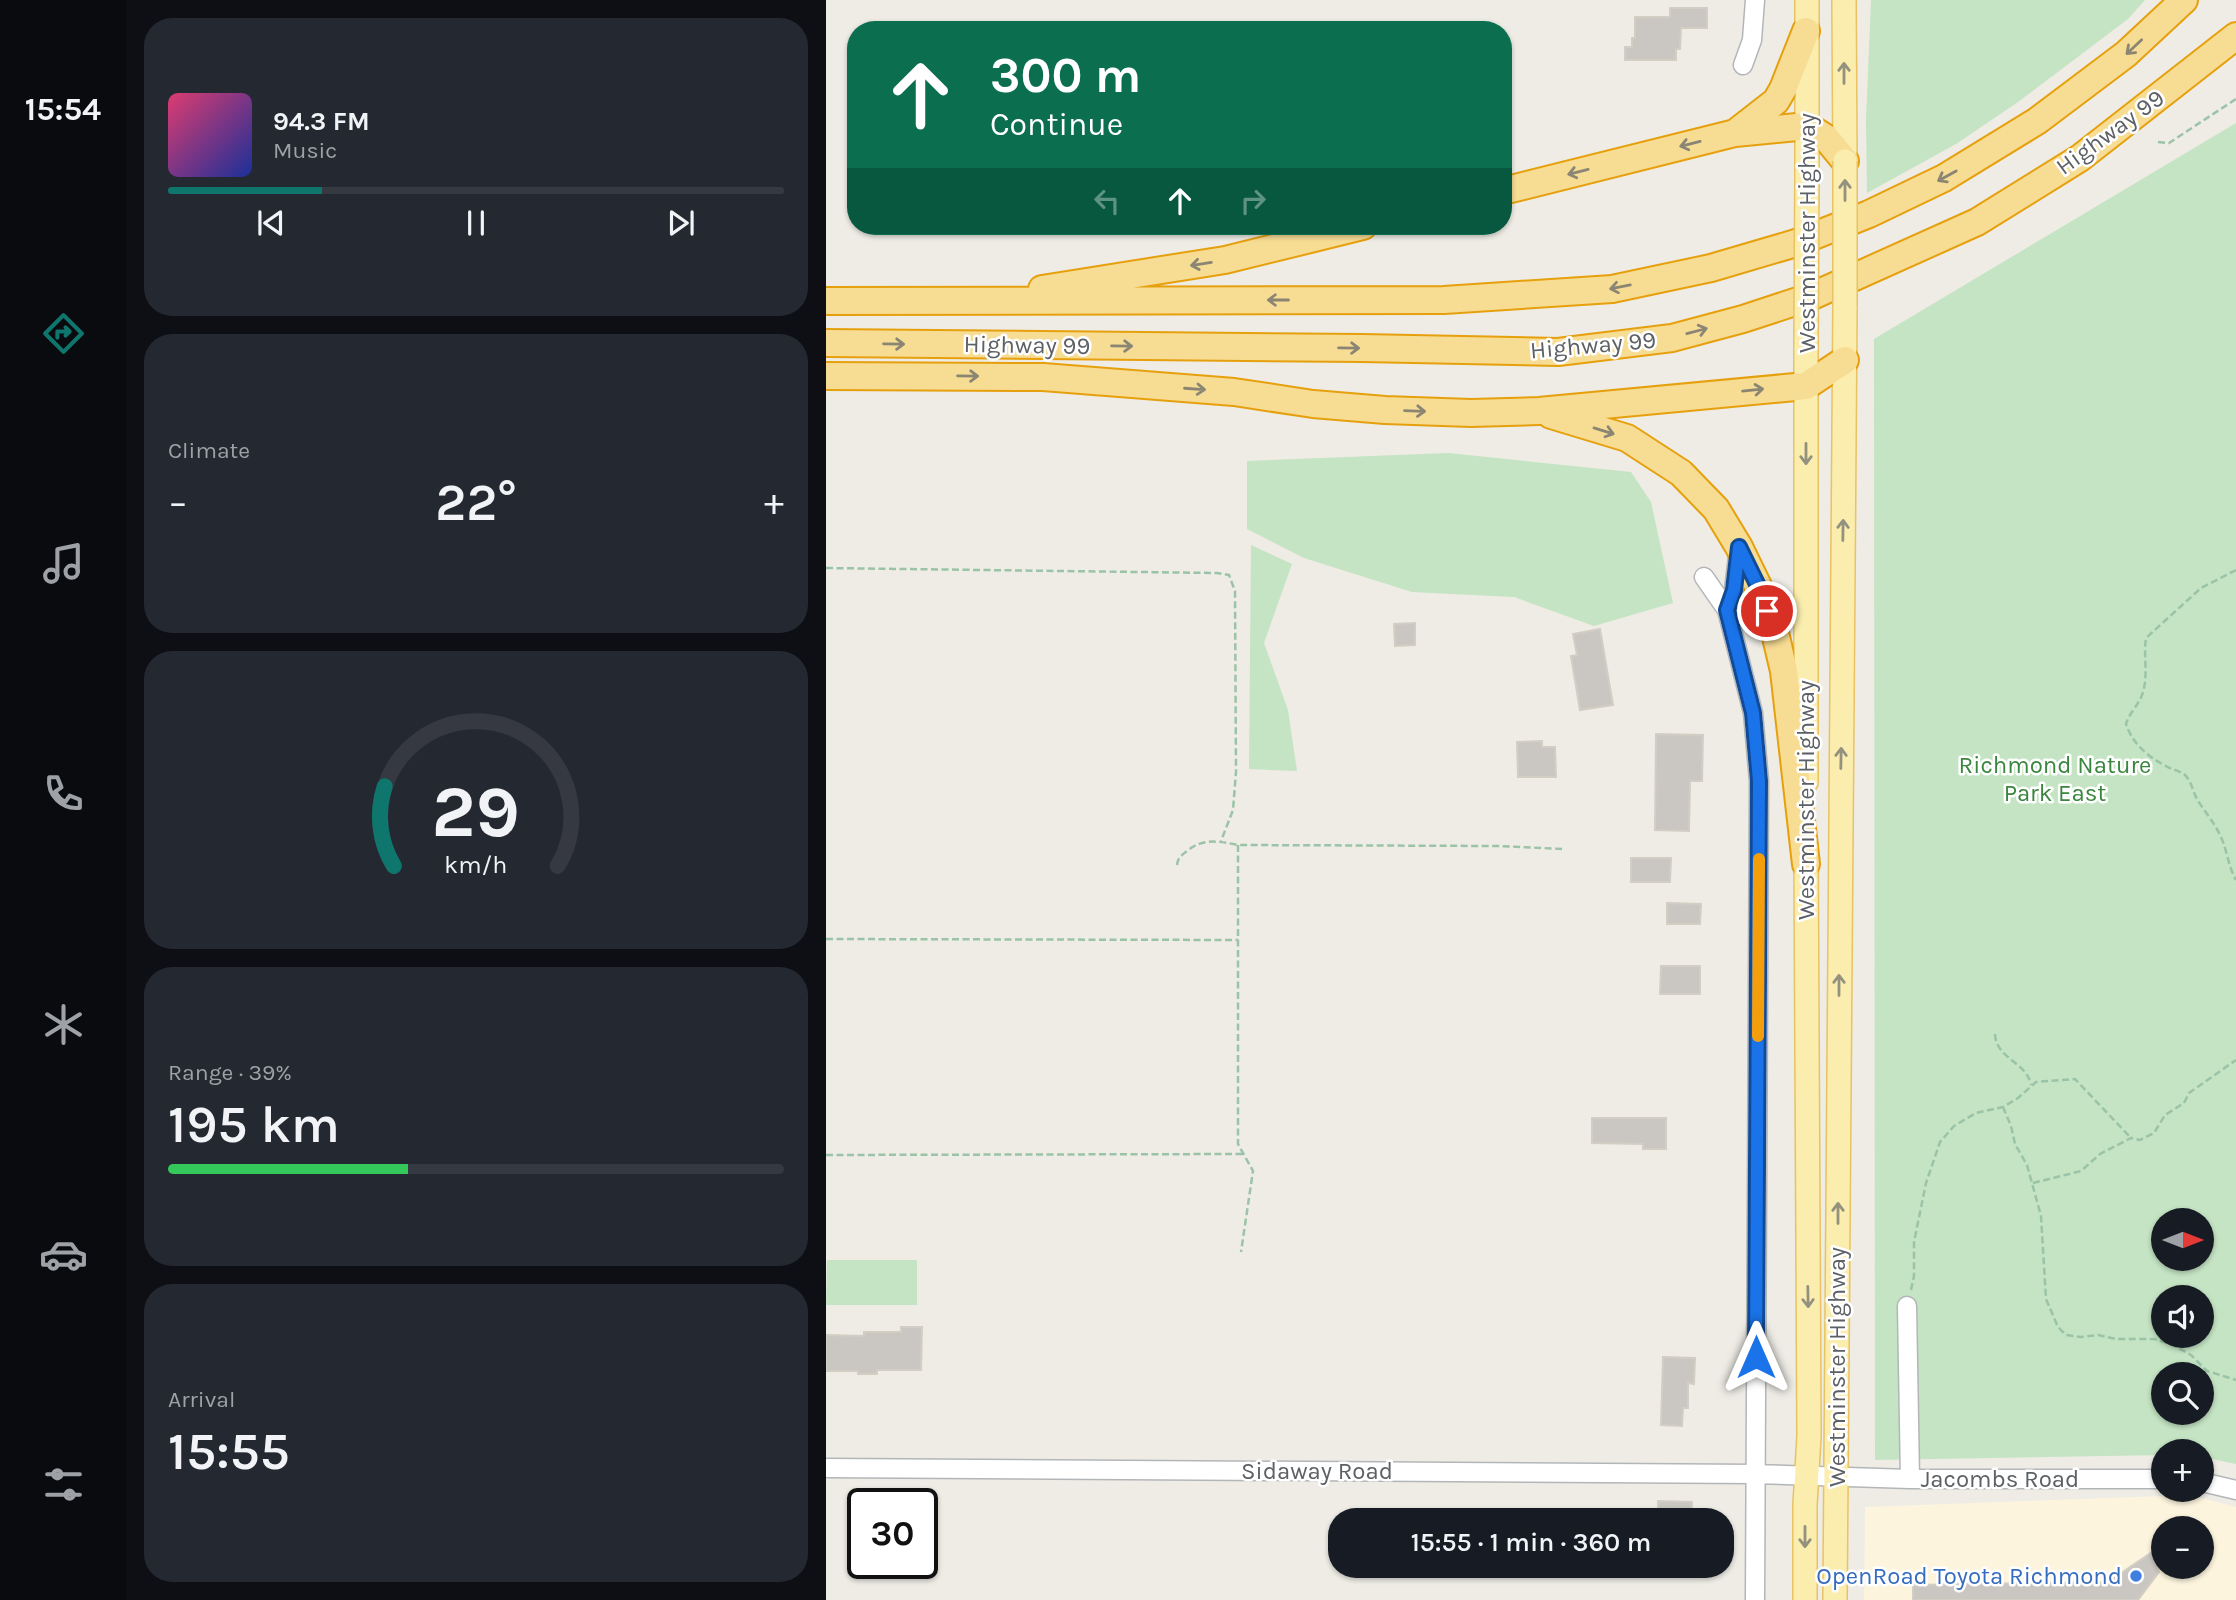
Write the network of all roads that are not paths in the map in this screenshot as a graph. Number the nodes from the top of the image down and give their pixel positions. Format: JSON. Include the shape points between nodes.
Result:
{"nodes":[{"id":1,"x":1755,"y":0,"type":"edge"},
{"id":2,"x":1807,"y":0,"type":"edge"},
{"id":3,"x":1844,"y":0,"type":"edge"},
{"id":4,"x":2184,"y":0,"type":"edge"},
{"id":5,"x":1806,"y":31,"type":"junction"},
{"id":6,"x":2235,"y":37,"type":"edge"},
{"id":7,"x":1743,"y":65,"type":"dead end"},
{"id":8,"x":1807,"y":126,"type":"junction"},
{"id":9,"x":1735,"y":133,"type":"junction"},
{"id":10,"x":1845,"y":161,"type":"junction"},
{"id":11,"x":1512,"y":189,"type":"edge"},
{"id":12,"x":1326,"y":235,"type":"edge"},
{"id":13,"x":826,"y":301,"type":"edge"},
{"id":14,"x":996,"y":301,"type":"junction"},
{"id":15,"x":826,"y":343,"type":"edge"},
{"id":16,"x":1845,"y":360,"type":"junction"},
{"id":17,"x":826,"y":376,"type":"edge"},
{"id":18,"x":1806,"y":386,"type":"junction"},
{"id":19,"x":1539,"y":411,"type":"junction"},
{"id":20,"x":1739,"y":547,"type":"junction"},
{"id":21,"x":1704,"y":577,"type":"dead end"},
{"id":22,"x":1727,"y":610,"type":"junction"},
{"id":23,"x":1806,"y":864,"type":"junction"},
{"id":24,"x":1907,"y":1306,"type":"road end"},
{"id":25,"x":826,"y":1468,"type":"edge"},
{"id":26,"x":1756,"y":1474,"type":"junction"},
{"id":27,"x":1808,"y":1475,"type":"junction"},
{"id":28,"x":1836,"y":1477,"type":"junction"},
{"id":29,"x":1910,"y":1479,"type":"junction"},
{"id":30,"x":2151,"y":1479,"type":"edge"},
{"id":31,"x":2214,"y":1485,"type":"edge"},
{"id":32,"x":2236,"y":1490,"type":"edge"},
{"id":33,"x":1755,"y":1600,"type":"edge"},
{"id":34,"x":1805,"y":1600,"type":"edge"},
{"id":35,"x":1835,"y":1600,"type":"edge"}],
"edges":[{"from":1,"to":7,"type":"street","via":[[1752,40]]},
{"from":2,"to":5,"type":"main road","name":"Westminster Highway"},
{"from":10,"to":3,"type":"main road","name":"Westminster Highway","one_way":true},
{"from":4,"to":14,"type":"highway","name":"Highway 99","one_way":true,"via":[[2126,54],[2037,121],[1944,178],[1796,243],[1711,268],[1612,289],[1444,300]]},
{"from":5,"to":8,"type":"main road","name":"Westminster Highway"},
{"from":5,"to":9,"type":"highway","via":[[1776,101]]},
{"from":15,"to":6,"type":"highway","name":"Highway 99","one_way":true,"via":[[1558,352],[1672,338],[1810,297],[1977,222],[2080,158]]},
{"from":8,"to":9,"type":"highway"},
{"from":8,"to":10,"type":"highway","via":[[1826,138]]},
{"from":8,"to":18,"type":"main road","name":"Westminster Highway","bridge":true},
{"from":9,"to":11,"type":"highway","one_way":true},
{"from":16,"to":10,"type":"main road","name":"Westminster Highway","one_way":true,"bridge":true},
{"from":12,"to":14,"type":"highway","one_way":true,"via":[[1225,260],[1055,286]]},
{"from":13,"to":14,"type":"highway","name":"Highway 99"},
{"from":16,"to":18,"type":"highway"},
{"from":28,"to":16,"type":"main road","name":"Westminster Highway","one_way":true},
{"from":17,"to":19,"type":"highway","one_way":true,"via":[[1043,377],[1234,392],[1385,411]]},
{"from":19,"to":18,"type":"highway","one_way":true},
{"from":18,"to":23,"type":"main road","name":"Westminster Highway","one_way":true},
{"from":19,"to":20,"type":"highway","one_way":true,"via":[[1627,438],[1681,473],[1716,509]]},
{"from":20,"to":22,"type":"street"},
{"from":20,"to":23,"type":"highway","via":[[1758,586],[1784,671]]},
{"from":21,"to":22,"type":"street","name":"Westminster Highway"},
{"from":22,"to":26,"type":"street","name":"Westminster Highway","via":[[1753,713],[1759,781]]},
{"from":23,"to":27,"type":"main road","name":"Westminster Highway","one_way":true},
{"from":24,"to":29,"type":"street"},
{"from":25,"to":26,"type":"street","name":"Sidaway Road"},
{"from":26,"to":27,"type":"street","name":"Sidaway Road"},
{"from":26,"to":33,"type":"street","name":"Westminster Highway"},
{"from":27,"to":28,"type":"street","name":"Jacombs Road"},
{"from":27,"to":34,"type":"main road","name":"Westminster Highway","one_way":true},
{"from":28,"to":29,"type":"street","name":"Jacombs Road"},
{"from":28,"to":35,"type":"main road","name":"Westminster Highway"},
{"from":29,"to":30,"type":"street","name":"Jacombs Road"},
{"from":31,"to":32,"type":"street"}]}
